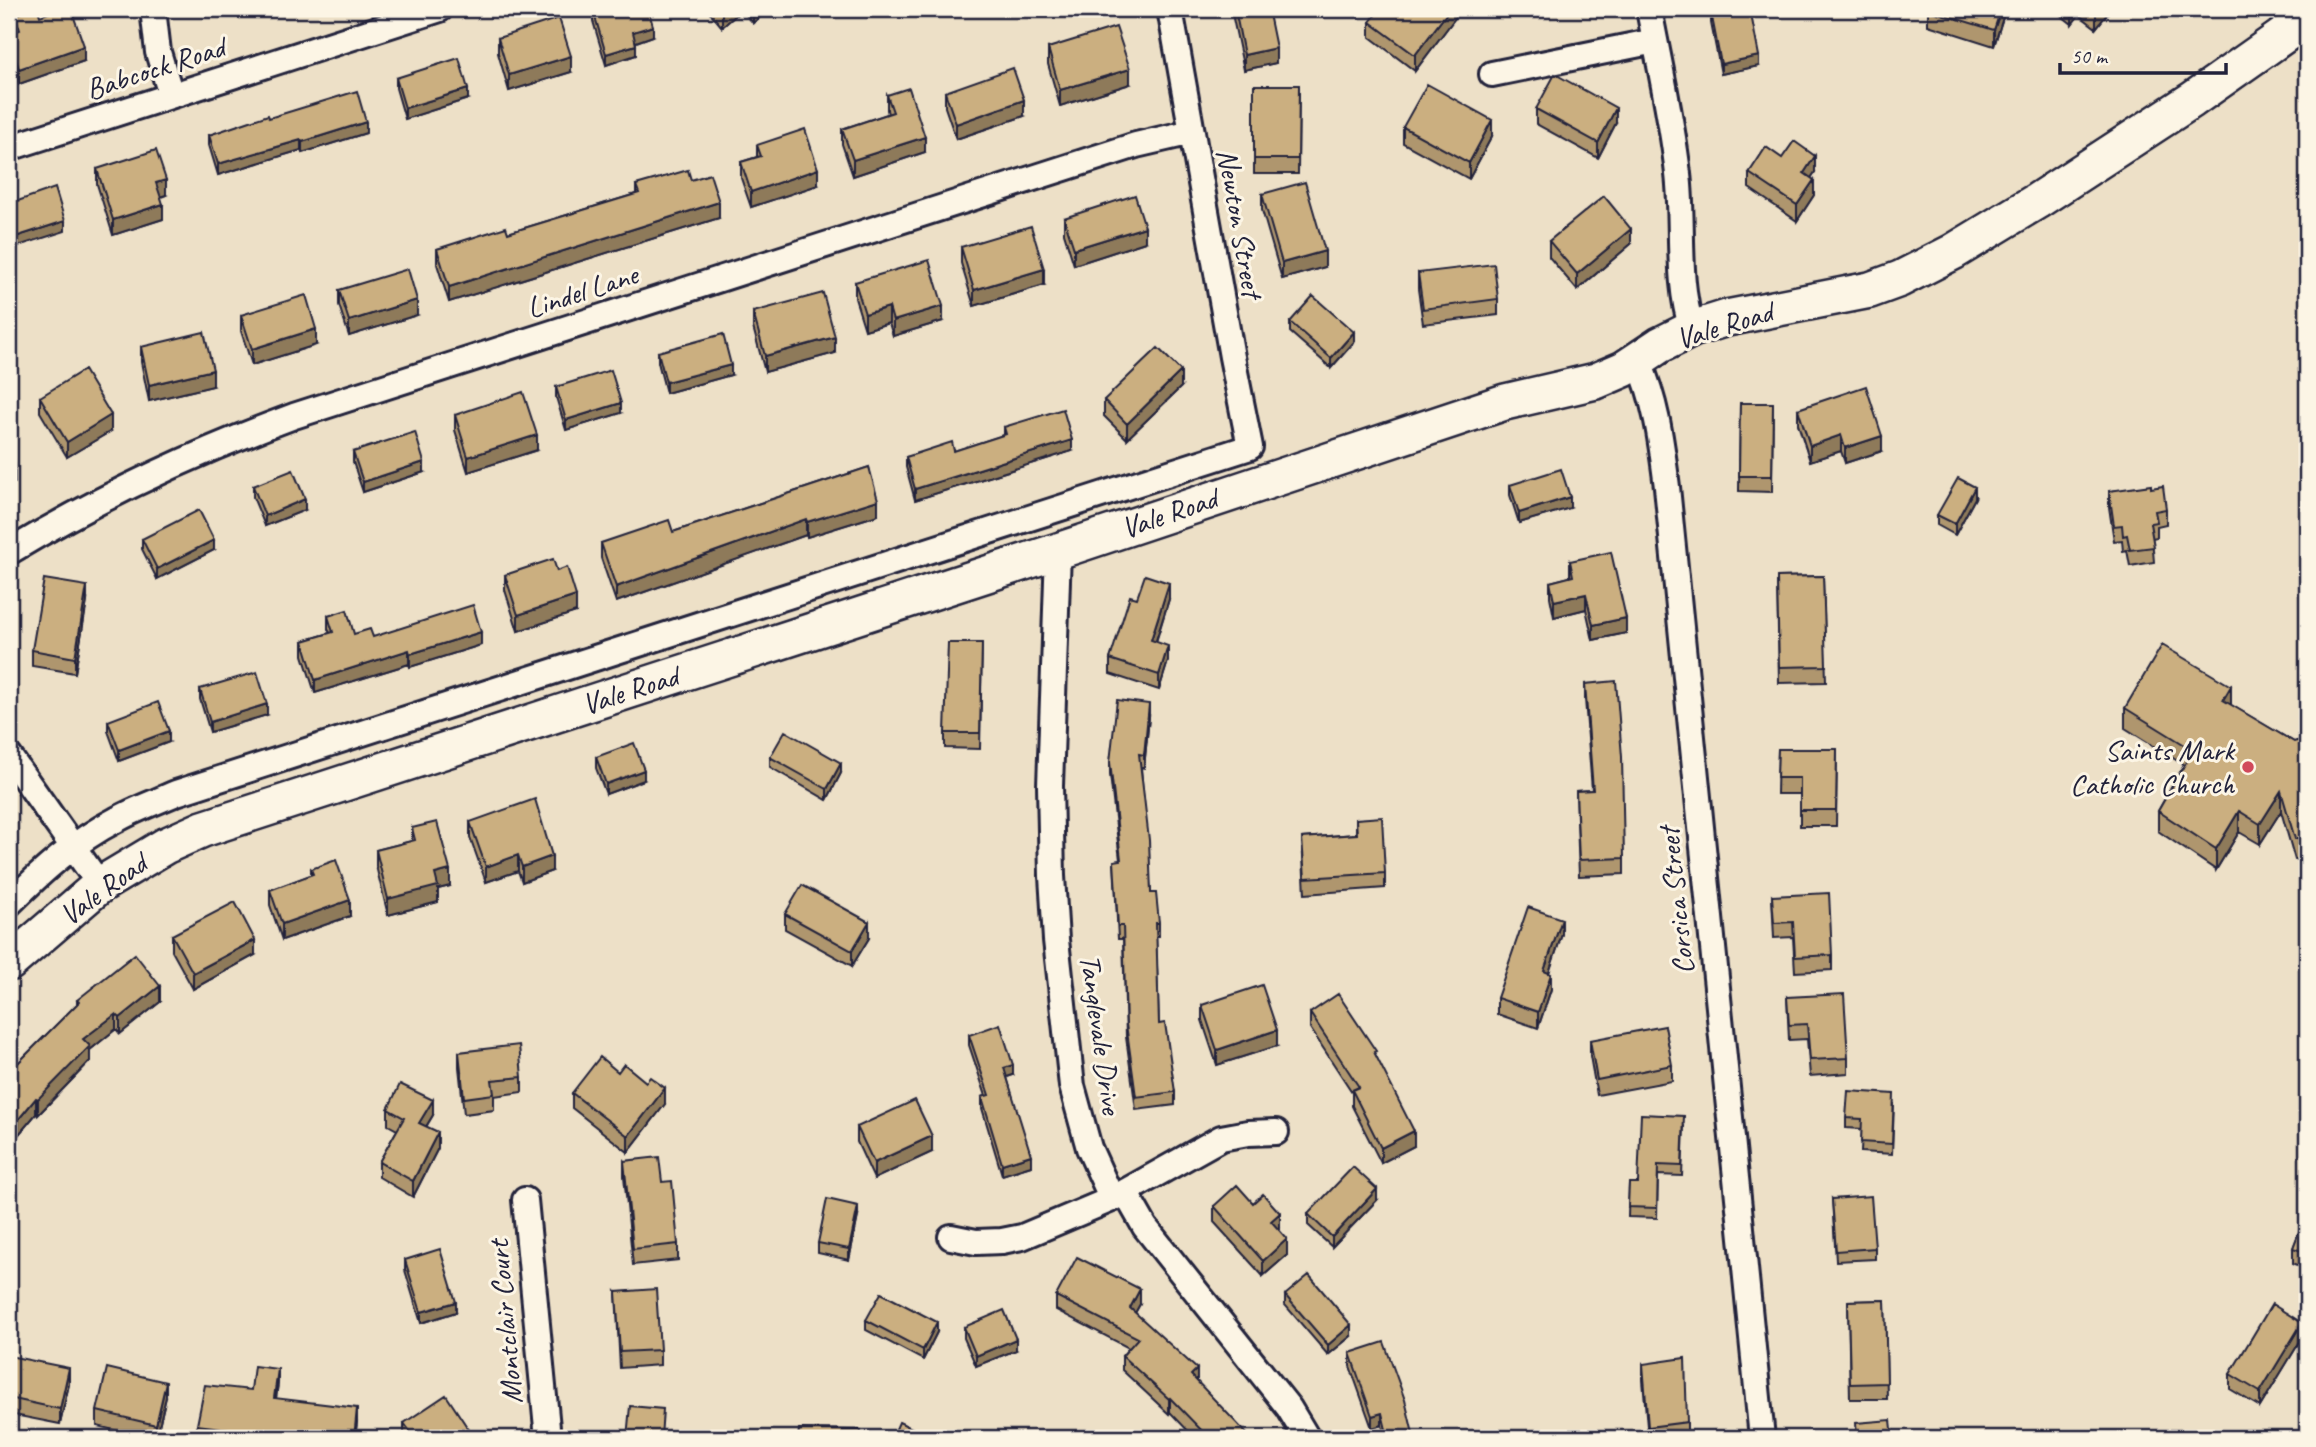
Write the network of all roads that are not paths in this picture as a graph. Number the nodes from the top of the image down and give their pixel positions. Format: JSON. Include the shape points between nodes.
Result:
{"nodes":[{"id":1,"x":153,"y":9,"type":"edge"},
{"id":2,"x":440,"y":9,"type":"edge"},
{"id":3,"x":1170,"y":9,"type":"edge"},
{"id":4,"x":1649,"y":9,"type":"edge"},
{"id":5,"x":2307,"y":19,"type":"edge"},
{"id":6,"x":1655,"y":41,"type":"junction"},
{"id":7,"x":1492,"y":74,"type":"dead end"},
{"id":8,"x":171,"y":95,"type":"junction"},
{"id":9,"x":1192,"y":132,"type":"junction"},
{"id":10,"x":9,"y":148,"type":"edge"},
{"id":11,"x":1692,"y":329,"type":"junction"},
{"id":12,"x":1638,"y":360,"type":"junction"},
{"id":13,"x":1250,"y":447,"type":"junction"},
{"id":14,"x":1278,"y":477,"type":"junction"},
{"id":15,"x":1243,"y":489,"type":"junction"},
{"id":16,"x":1058,"y":551,"type":"junction"},
{"id":17,"x":9,"y":552,"type":"edge"},
{"id":18,"x":9,"y":756,"type":"edge"},
{"id":19,"x":72,"y":846,"type":"junction"},
{"id":20,"x":100,"y":885,"type":"junction"},
{"id":21,"x":9,"y":904,"type":"edge"},
{"id":22,"x":9,"y":963,"type":"edge"},
{"id":23,"x":1276,"y":1132,"type":"dead end"},
{"id":24,"x":1119,"y":1195,"type":"junction"},
{"id":25,"x":525,"y":1200,"type":"dead end"},
{"id":26,"x":951,"y":1237,"type":"dead end"},
{"id":27,"x":548,"y":1438,"type":"edge"},
{"id":28,"x":1307,"y":1438,"type":"edge"},
{"id":29,"x":1762,"y":1438,"type":"edge"}],
"edges":[{"from":1,"to":8,"type":"street","via":[[158,52]]},
{"from":2,"to":8,"type":"street","name":"Babcock Road"},
{"from":3,"to":9,"type":"street","name":"Newton Street"},
{"from":4,"to":6,"type":"street"},
{"from":5,"to":11,"type":"main road","name":"Vale Road","via":[[2037,201],[1900,279],[1870,290]]},
{"from":6,"to":7,"type":"street"},
{"from":6,"to":11,"type":"street","via":[[1678,173],[1683,288]]},
{"from":8,"to":10,"type":"street","name":"Babcock Road"},
{"from":9,"to":13,"type":"street","name":"Newton Street"},
{"from":9,"to":17,"type":"street","name":"Lindel Lane","via":[[1136,145],[294,416],[137,481]]},
{"from":11,"to":12,"type":"main road","name":"Vale Road"},
{"from":12,"to":14,"type":"main road","name":"Vale Road","via":[[1596,381],[1505,402]]},
{"from":12,"to":29,"type":"street","name":"Corsica Street","via":[[1658,419],[1667,487]]},
{"from":13,"to":14,"type":"street"},
{"from":13,"to":15,"type":"street","name":"Newton Street"},
{"from":13,"to":19,"type":"street","via":[[176,793],[117,819]]},
{"from":14,"to":15,"type":"main road","name":"Vale Road"},
{"from":15,"to":16,"type":"main road","name":"Vale Road"},
{"from":16,"to":20,"type":"main road","name":"Vale Road","via":[[203,829]]},
{"from":16,"to":24,"type":"street","name":"Tanglevale Drive","via":[[1050,786],[1056,940],[1072,1086],[1089,1148]]},
{"from":18,"to":19,"type":"street"},
{"from":19,"to":20,"type":"street"},
{"from":19,"to":21,"type":"street"},
{"from":20,"to":22,"type":"main road","name":"Vale Road"},
{"from":23,"to":24,"type":"street","via":[[1221,1138]]},
{"from":24,"to":26,"type":"street","via":[[1022,1237],[976,1242]]},
{"from":24,"to":28,"type":"street","name":"Tanglevale Drive","via":[[1289,1408]]},
{"from":25,"to":27,"type":"street","name":"Montclair Court"}]}
